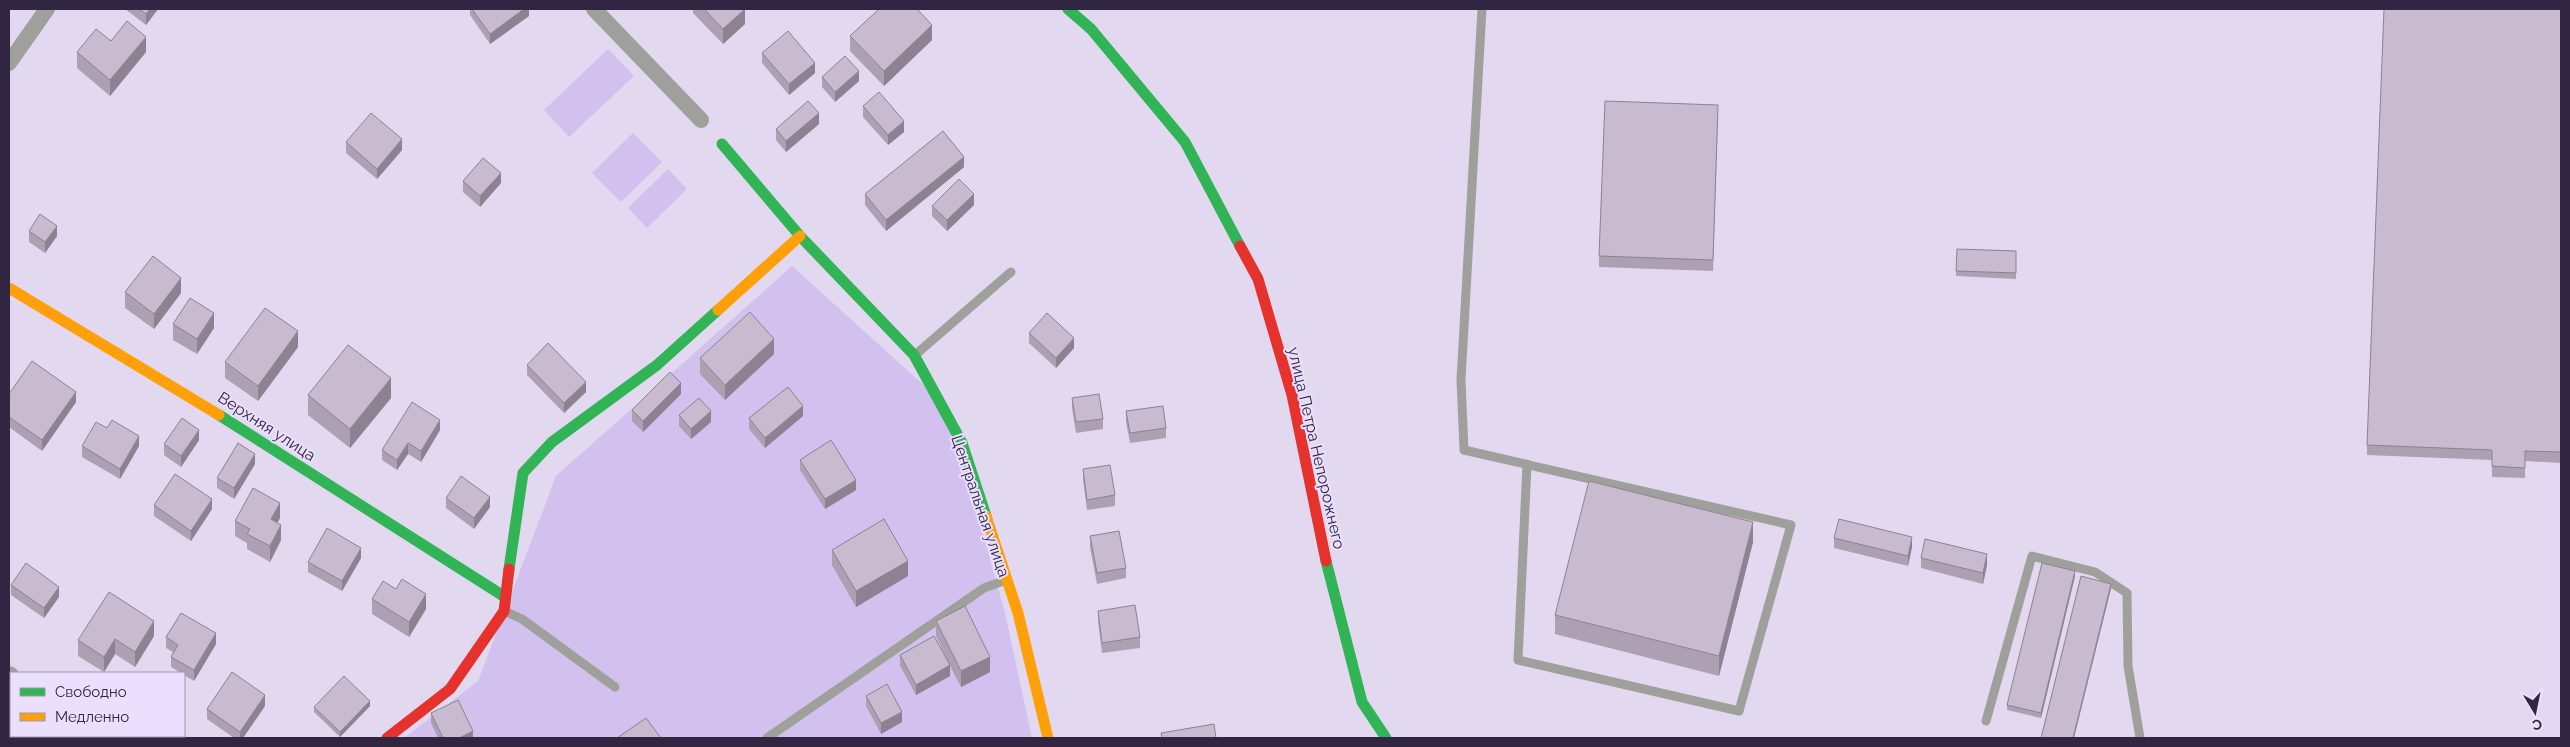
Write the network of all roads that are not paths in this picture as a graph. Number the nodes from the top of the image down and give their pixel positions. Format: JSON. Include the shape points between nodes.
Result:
{"nodes":[{"id":1,"x":47,"y":9,"type":"edge"},
{"id":2,"x":594,"y":9,"type":"edge"},
{"id":3,"x":1068,"y":9,"type":"edge"},
{"id":4,"x":1090,"y":9,"type":"edge"},
{"id":5,"x":1482,"y":9,"type":"edge"},
{"id":6,"x":1091,"y":29,"type":"junction"},
{"id":7,"x":9,"y":63,"type":"edge"},
{"id":8,"x":701,"y":120,"type":"dead end"},
{"id":9,"x":722,"y":144,"type":"dead end"},
{"id":10,"x":800,"y":236,"type":"junction"},
{"id":11,"x":1011,"y":272,"type":"dead end"},
{"id":12,"x":9,"y":288,"type":"edge"},
{"id":13,"x":914,"y":355,"type":"junction"},
{"id":14,"x":1527,"y":464,"type":"junction"},
{"id":15,"x":1007,"y":579,"type":"junction"},
{"id":16,"x":504,"y":597,"type":"junction"},
{"id":17,"x":504,"y":611,"type":"junction"},
{"id":18,"x":615,"y":687,"type":"dead end"},
{"id":19,"x":1986,"y":720,"type":"dead end"},
{"id":20,"x":387,"y":738,"type":"edge"},
{"id":21,"x":767,"y":738,"type":"edge"},
{"id":22,"x":1048,"y":738,"type":"edge"},
{"id":23,"x":1386,"y":738,"type":"edge"},
{"id":24,"x":2140,"y":738,"type":"edge"}],
"edges":[{"from":1,"to":7,"type":"street"},
{"from":2,"to":8,"type":"street"},
{"from":3,"to":6,"type":"street","name":"улица Петра Непорожнего"},
{"from":4,"to":6,"type":"street"},
{"from":5,"to":14,"type":"lane","via":[[1461,380],[1464,450]]},
{"from":6,"to":23,"type":"street","name":"улица Петра Непорожнего","via":[[1185,142],[1258,279],[1292,395],[1334,598],[1362,702]]},
{"from":9,"to":10,"type":"street","name":"Центральная улица"},
{"from":10,"to":13,"type":"street","name":"Центральная улица"},
{"from":10,"to":16,"type":"street","via":[[657,365],[552,442],[523,473]]},
{"from":11,"to":13,"type":"lane"},
{"from":12,"to":16,"type":"street","name":"Верхняя улица","via":[[168,382]]},
{"from":13,"to":15,"type":"street","name":"Центральная улица","via":[[962,443]]},
{"from":14,"to":14,"type":"lane","via":[[1791,525],[1739,711],[1518,660]]},
{"from":15,"to":21,"type":"lane","via":[[984,588]]},
{"from":15,"to":22,"type":"street","name":"Центральная улица"},
{"from":16,"to":17,"type":"street"},
{"from":17,"to":18,"type":"lane","via":[[522,619]]},
{"from":17,"to":20,"type":"street","via":[[450,689]]},
{"from":19,"to":24,"type":"lane","via":[[2032,556],[2095,572],[2127,593],[2128,666]]}]}
